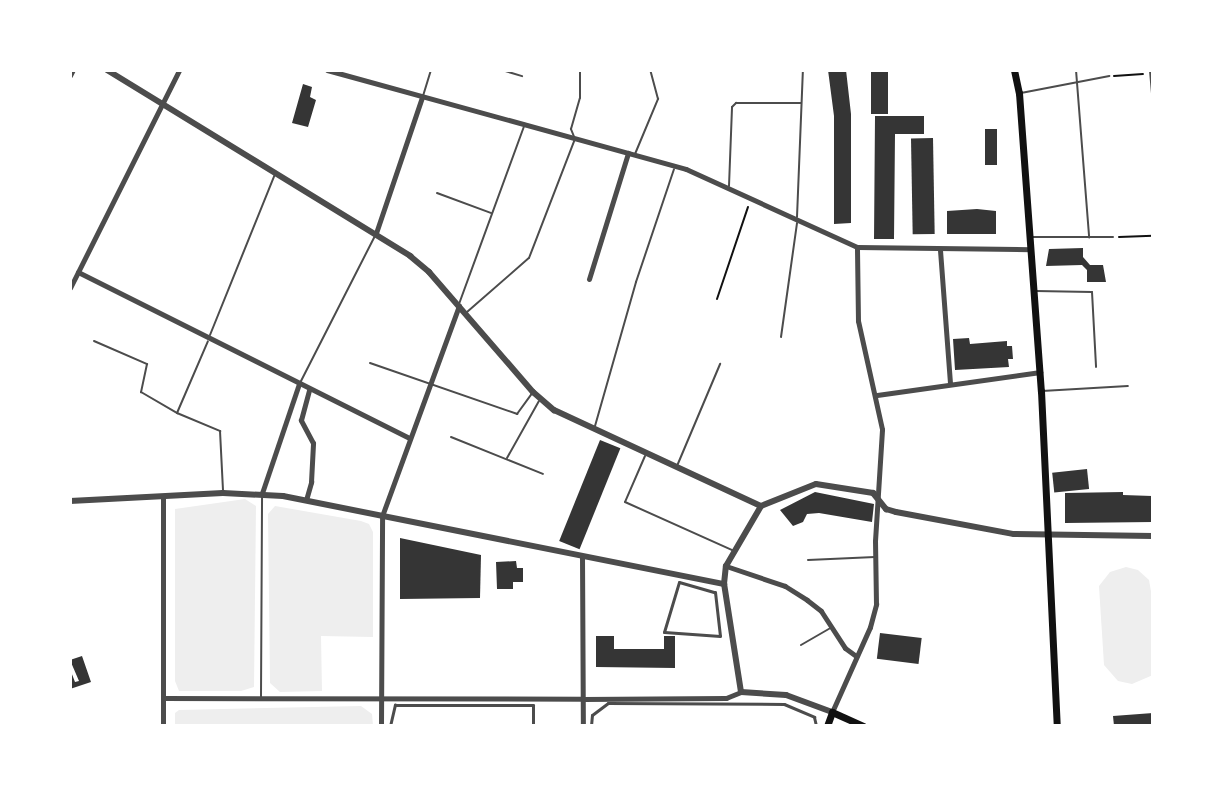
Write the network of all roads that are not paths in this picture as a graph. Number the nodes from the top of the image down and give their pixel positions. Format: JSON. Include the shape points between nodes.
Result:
{"nodes":[{"id":1,"x":73,"y":70,"type":"edge"},
{"id":2,"x":107,"y":70,"type":"edge"},
{"id":3,"x":179,"y":70,"type":"edge"},
{"id":4,"x":327,"y":70,"type":"edge"},
{"id":5,"x":431,"y":70,"type":"edge"},
{"id":6,"x":502,"y":70,"type":"edge"},
{"id":7,"x":580,"y":70,"type":"edge"},
{"id":8,"x":650,"y":70,"type":"edge"},
{"id":9,"x":803,"y":70,"type":"edge"},
{"id":10,"x":1014,"y":70,"type":"edge"},
{"id":11,"x":1076,"y":70,"type":"edge"},
{"id":12,"x":1152,"y":72,"type":"edge"},
{"id":13,"x":70,"y":76,"type":"edge"},
{"id":14,"x":522,"y":76,"type":"dead end"},
{"id":15,"x":1109,"y":76,"type":"road end"},
{"id":16,"x":1077,"y":79,"type":"junction"},
{"id":17,"x":1019,"y":93,"type":"junction"},
{"id":18,"x":1153,"y":95,"type":"edge"},
{"id":19,"x":422,"y":97,"type":"junction"},
{"id":20,"x":162,"y":102,"type":"junction"},
{"id":21,"x":801,"y":103,"type":"junction"},
{"id":22,"x":524,"y":126,"type":"junction"},
{"id":23,"x":575,"y":139,"type":"junction"},
{"id":24,"x":631,"y":154,"type":"junction"},
{"id":25,"x":675,"y":166,"type":"junction"},
{"id":26,"x":276,"y":173,"type":"junction"},
{"id":27,"x":729,"y":187,"type":"junction"},
{"id":28,"x":437,"y":193,"type":"dead end"},
{"id":29,"x":493,"y":213,"type":"junction"},
{"id":30,"x":797,"y":221,"type":"junction"},
{"id":31,"x":376,"y":233,"type":"junction"},
{"id":32,"x":1030,"y":237,"type":"junction"},
{"id":33,"x":1089,"y":237,"type":"junction"},
{"id":34,"x":1113,"y":237,"type":"road end"},
{"id":35,"x":857,"y":247,"type":"junction"},
{"id":36,"x":1031,"y":249,"type":"junction"},
{"id":37,"x":940,"y":250,"type":"junction"},
{"id":38,"x":78,"y":272,"type":"junction"},
{"id":39,"x":589,"y":279,"type":"dead end"},
{"id":40,"x":70,"y":288,"type":"edge"},
{"id":41,"x":1034,"y":291,"type":"junction"},
{"id":42,"x":459,"y":306,"type":"junction"},
{"id":43,"x":466,"y":313,"type":"junction"},
{"id":44,"x":781,"y":337,"type":"dead end"},
{"id":45,"x":209,"y":338,"type":"junction"},
{"id":46,"x":94,"y":341,"type":"dead end"},
{"id":47,"x":370,"y":363,"type":"dead end"},
{"id":48,"x":720,"y":364,"type":"dead end"},
{"id":49,"x":1096,"y":367,"type":"dead end"},
{"id":50,"x":1040,"y":372,"type":"junction"},
{"id":51,"x":950,"y":383,"type":"junction"},
{"id":52,"x":299,"y":384,"type":"junction"},
{"id":53,"x":429,"y":384,"type":"junction"},
{"id":54,"x":1128,"y":386,"type":"dead end"},
{"id":55,"x":309,"y":390,"type":"junction"},
{"id":56,"x":1041,"y":391,"type":"junction"},
{"id":57,"x":533,"y":392,"type":"junction"},
{"id":58,"x":877,"y":395,"type":"junction"},
{"id":59,"x":541,"y":399,"type":"junction"},
{"id":60,"x":177,"y":413,"type":"junction"},
{"id":61,"x":593,"y":431,"type":"junction"},
{"id":62,"x":451,"y":437,"type":"dead end"},
{"id":63,"x":409,"y":438,"type":"junction"},
{"id":64,"x":646,"y":454,"type":"junction"},
{"id":65,"x":506,"y":459,"type":"junction"},
{"id":66,"x":676,"y":467,"type":"junction"},
{"id":67,"x":543,"y":474,"type":"dead end"},
{"id":68,"x":223,"y":493,"type":"junction"},
{"id":69,"x":262,"y":493,"type":"junction"},
{"id":70,"x":163,"y":497,"type":"junction"},
{"id":71,"x":879,"y":498,"type":"junction"},
{"id":72,"x":306,"y":500,"type":"junction"},
{"id":73,"x":70,"y":501,"type":"edge"},
{"id":74,"x":761,"y":506,"type":"junction"},
{"id":75,"x":382,"y":516,"type":"junction"},
{"id":76,"x":1153,"y":536,"type":"edge"},
{"id":77,"x":1049,"y":537,"type":"junction"},
{"id":78,"x":735,"y":552,"type":"junction"},
{"id":79,"x":582,"y":556,"type":"junction"},
{"id":80,"x":875,"y":557,"type":"junction"},
{"id":81,"x":808,"y":560,"type":"dead end"},
{"id":82,"x":726,"y":566,"type":"junction"},
{"id":83,"x":724,"y":584,"type":"junction"},
{"id":84,"x":830,"y":628,"type":"junction"},
{"id":85,"x":664,"y":632,"type":"joint"},
{"id":86,"x":801,"y":645,"type":"dead end"},
{"id":87,"x":856,"y":656,"type":"junction"},
{"id":88,"x":741,"y":692,"type":"junction"},
{"id":89,"x":164,"y":698,"type":"junction"},
{"id":90,"x":381,"y":698,"type":"junction"},
{"id":91,"x":261,"y":699,"type":"junction"},
{"id":92,"x":583,"y":699,"type":"junction"},
{"id":93,"x":832,"y":712,"type":"junction"},
{"id":94,"x":163,"y":726,"type":"edge"},
{"id":95,"x":381,"y":726,"type":"edge"},
{"id":96,"x":390,"y":726,"type":"edge"},
{"id":97,"x":533,"y":726,"type":"edge"},
{"id":98,"x":583,"y":726,"type":"edge"},
{"id":99,"x":591,"y":726,"type":"edge"},
{"id":100,"x":816,"y":726,"type":"edge"},
{"id":101,"x":827,"y":726,"type":"edge"},
{"id":102,"x":863,"y":726,"type":"edge"},
{"id":103,"x":1057,"y":726,"type":"edge"}],
"edges":[{"from":1,"to":13,"type":"street"},
{"from":2,"to":20,"type":"street"},
{"from":3,"to":20,"type":"street"},
{"from":4,"to":19,"type":"street"},
{"from":5,"to":19,"type":"lane"},
{"from":6,"to":14,"type":"lane"},
{"from":7,"to":23,"type":"lane","via":[[580,98],[571,129]]},
{"from":8,"to":24,"type":"lane","via":[[658,99]]},
{"from":9,"to":21,"type":"lane"},
{"from":10,"to":17,"type":"main road"},
{"from":11,"to":16,"type":"lane"},
{"from":12,"to":18,"type":"street"},
{"from":15,"to":16,"type":"lane"},
{"from":16,"to":17,"type":"lane"},
{"from":16,"to":33,"type":"lane"},
{"from":17,"to":32,"type":"main road"},
{"from":19,"to":22,"type":"street"},
{"from":19,"to":31,"type":"street"},
{"from":20,"to":26,"type":"street"},
{"from":20,"to":38,"type":"street"},
{"from":21,"to":27,"type":"lane","via":[[732,107]]},
{"from":21,"to":30,"type":"lane"},
{"from":22,"to":23,"type":"street"},
{"from":22,"to":29,"type":"lane"},
{"from":23,"to":24,"type":"street"},
{"from":23,"to":43,"type":"lane","via":[[529,258]]},
{"from":24,"to":25,"type":"street"},
{"from":24,"to":39,"type":"street"},
{"from":25,"to":27,"type":"street"},
{"from":25,"to":61,"type":"lane"},
{"from":26,"to":31,"type":"street"},
{"from":26,"to":45,"type":"lane"},
{"from":27,"to":30,"type":"street"},
{"from":28,"to":29,"type":"lane"},
{"from":29,"to":42,"type":"lane"},
{"from":30,"to":35,"type":"street"},
{"from":30,"to":44,"type":"lane"},
{"from":31,"to":42,"type":"street","via":[[429,272]]},
{"from":31,"to":52,"type":"lane"},
{"from":32,"to":33,"type":"lane"},
{"from":32,"to":36,"type":"main road"},
{"from":33,"to":34,"type":"lane"},
{"from":35,"to":37,"type":"street"},
{"from":35,"to":58,"type":"street","via":[[858,321]]},
{"from":36,"to":37,"type":"street"},
{"from":36,"to":41,"type":"main road"},
{"from":37,"to":51,"type":"street"},
{"from":38,"to":40,"type":"street"},
{"from":38,"to":45,"type":"street"},
{"from":41,"to":49,"type":"lane","via":[[1092,292]]},
{"from":41,"to":50,"type":"main road"},
{"from":42,"to":43,"type":"street"},
{"from":42,"to":53,"type":"street"},
{"from":43,"to":57,"type":"street"},
{"from":45,"to":52,"type":"street"},
{"from":45,"to":60,"type":"lane"},
{"from":46,"to":60,"type":"lane","via":[[147,364],[141,392]]},
{"from":47,"to":53,"type":"lane"},
{"from":48,"to":66,"type":"lane"},
{"from":50,"to":51,"type":"street"},
{"from":50,"to":56,"type":"main road"},
{"from":51,"to":58,"type":"street"},
{"from":52,"to":55,"type":"street"},
{"from":52,"to":69,"type":"street"},
{"from":53,"to":57,"type":"lane","via":[[517,414]]},
{"from":53,"to":63,"type":"street"},
{"from":54,"to":56,"type":"lane"},
{"from":55,"to":63,"type":"street"},
{"from":55,"to":72,"type":"street","via":[[301,420],[313,443]]},
{"from":56,"to":77,"type":"main road"},
{"from":57,"to":59,"type":"street"},
{"from":58,"to":71,"type":"street","via":[[882,429]]},
{"from":59,"to":61,"type":"street"},
{"from":59,"to":65,"type":"lane"},
{"from":60,"to":68,"type":"lane","via":[[220,431]]},
{"from":61,"to":64,"type":"street"},
{"from":62,"to":65,"type":"lane"},
{"from":63,"to":75,"type":"street"},
{"from":64,"to":66,"type":"street"},
{"from":64,"to":78,"type":"lane","via":[[625,502]]},
{"from":65,"to":67,"type":"lane"},
{"from":66,"to":74,"type":"street"},
{"from":68,"to":69,"type":"street"},
{"from":68,"to":70,"type":"street"},
{"from":69,"to":72,"type":"street"},
{"from":69,"to":91,"type":"lane"},
{"from":70,"to":73,"type":"street"},
{"from":70,"to":89,"type":"street"},
{"from":71,"to":74,"type":"street","via":[[866,491],[816,484]]},
{"from":71,"to":77,"type":"street","via":[[886,509],[896,512]]},
{"from":71,"to":80,"type":"street"},
{"from":72,"to":75,"type":"street"},
{"from":74,"to":78,"type":"street"},
{"from":75,"to":79,"type":"street"},
{"from":75,"to":90,"type":"street"},
{"from":76,"to":77,"type":"street"},
{"from":77,"to":103,"type":"main road"},
{"from":78,"to":82,"type":"street"},
{"from":79,"to":83,"type":"street"},
{"from":79,"to":92,"type":"street"},
{"from":80,"to":81,"type":"lane"},
{"from":80,"to":87,"type":"street","via":[[876,604]]},
{"from":82,"to":83,"type":"street"},
{"from":82,"to":84,"type":"street","via":[[785,586],[821,611]]},
{"from":83,"to":88,"type":"street"},
{"from":84,"to":86,"type":"lane"},
{"from":84,"to":87,"type":"street"},
{"from":85,"to":85,"type":"street","via":[[679,582],[715,592],[720,636]]},
{"from":87,"to":93,"type":"street"},
{"from":88,"to":92,"type":"street","via":[[726,698]]},
{"from":88,"to":93,"type":"street","via":[[786,695]]},
{"from":89,"to":91,"type":"street"},
{"from":89,"to":94,"type":"street"},
{"from":90,"to":91,"type":"street"},
{"from":90,"to":92,"type":"street"},
{"from":90,"to":95,"type":"street"},
{"from":92,"to":98,"type":"street"},
{"from":93,"to":101,"type":"main road"},
{"from":93,"to":102,"type":"main road"},
{"from":96,"to":97,"type":"street","via":[[395,705],[533,705]]},
{"from":99,"to":100,"type":"street","via":[[592,715],[608,703],[784,704],[814,717]]}]}
